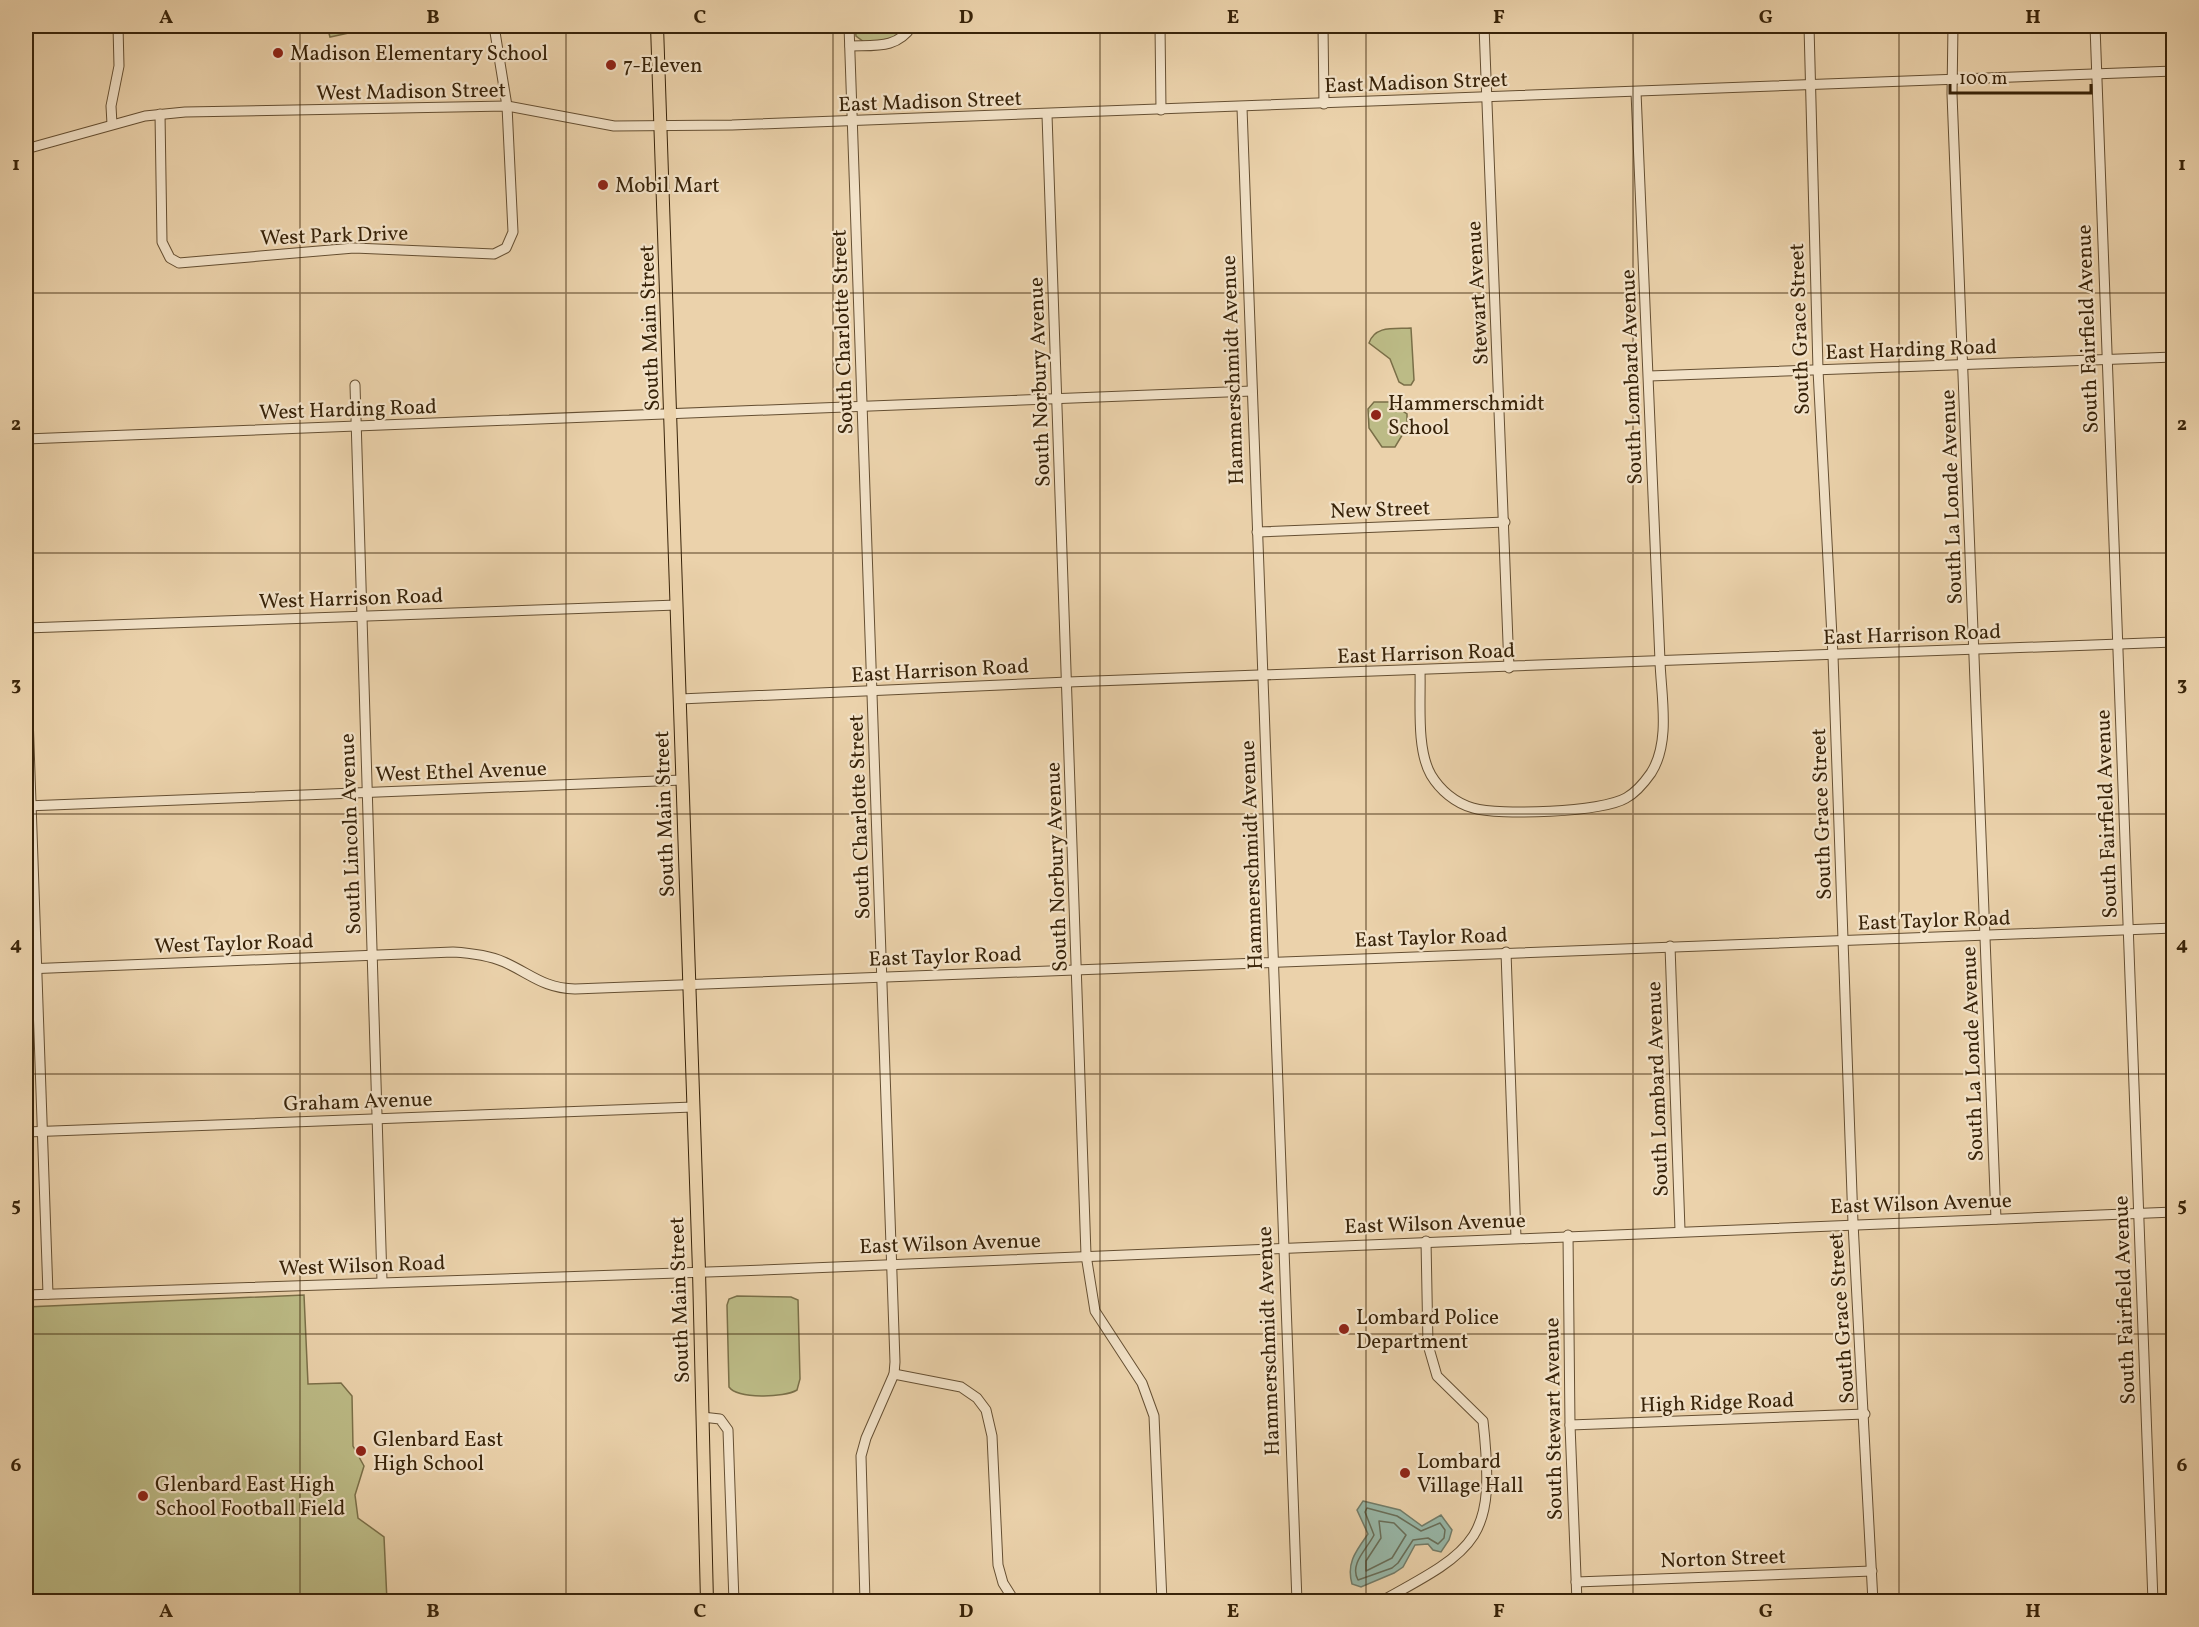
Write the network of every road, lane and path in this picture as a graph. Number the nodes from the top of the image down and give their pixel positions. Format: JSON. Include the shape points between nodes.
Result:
{"nodes":[{"id":1,"x":118,"y":26,"type":"edge"},
{"id":2,"x":494,"y":26,"type":"edge"},
{"id":3,"x":657,"y":26,"type":"edge"},
{"id":4,"x":849,"y":26,"type":"edge"},
{"id":5,"x":912,"y":26,"type":"edge"},
{"id":6,"x":1160,"y":26,"type":"edge"},
{"id":7,"x":1323,"y":26,"type":"edge"},
{"id":8,"x":1484,"y":26,"type":"edge"},
{"id":9,"x":1809,"y":26,"type":"edge"},
{"id":10,"x":1953,"y":26,"type":"edge"},
{"id":11,"x":2095,"y":26,"type":"edge"},
{"id":12,"x":850,"y":46,"type":"junction"},
{"id":13,"x":2174,"y":71,"type":"edge"},
{"id":14,"x":2096,"y":74,"type":"junction"},
{"id":15,"x":1953,"y":79,"type":"junction"},
{"id":16,"x":1809,"y":83,"type":"junction"},
{"id":17,"x":1636,"y":92,"type":"junction"},
{"id":18,"x":1486,"y":98,"type":"junction"},
{"id":19,"x":1324,"y":105,"type":"junction"},
{"id":20,"x":507,"y":106,"type":"junction"},
{"id":21,"x":1242,"y":108,"type":"junction"},
{"id":22,"x":1161,"y":110,"type":"junction"},
{"id":23,"x":160,"y":114,"type":"junction"},
{"id":24,"x":1047,"y":115,"type":"junction"},
{"id":25,"x":853,"y":122,"type":"junction"},
{"id":26,"x":112,"y":124,"type":"junction"},
{"id":27,"x":660,"y":127,"type":"junction"},
{"id":28,"x":26,"y":149,"type":"edge"},
{"id":29,"x":2174,"y":357,"type":"edge"},
{"id":30,"x":2106,"y":360,"type":"junction"},
{"id":31,"x":1965,"y":365,"type":"junction"},
{"id":32,"x":1818,"y":370,"type":"junction"},
{"id":33,"x":1649,"y":376,"type":"junction"},
{"id":34,"x":355,"y":385,"type":"dead end"},
{"id":35,"x":1252,"y":391,"type":"junction"},
{"id":36,"x":1058,"y":399,"type":"junction"},
{"id":37,"x":862,"y":406,"type":"junction"},
{"id":38,"x":671,"y":414,"type":"junction"},
{"id":39,"x":355,"y":427,"type":"junction"},
{"id":40,"x":26,"y":439,"type":"edge"},
{"id":41,"x":1505,"y":522,"type":"junction"},
{"id":42,"x":1257,"y":532,"type":"junction"},
{"id":43,"x":677,"y":605,"type":"junction"},
{"id":44,"x":360,"y":616,"type":"junction"},
{"id":45,"x":26,"y":628,"type":"edge"},
{"id":46,"x":2174,"y":642,"type":"edge"},
{"id":47,"x":2117,"y":644,"type":"junction"},
{"id":48,"x":1975,"y":650,"type":"junction"},
{"id":49,"x":1833,"y":656,"type":"junction"},
{"id":50,"x":26,"y":658,"type":"edge"},
{"id":51,"x":1660,"y":661,"type":"junction"},
{"id":52,"x":1509,"y":668,"type":"junction"},
{"id":53,"x":1420,"y":671,"type":"junction"},
{"id":54,"x":1262,"y":677,"type":"junction"},
{"id":55,"x":1068,"y":682,"type":"junction"},
{"id":56,"x":873,"y":692,"type":"junction"},
{"id":57,"x":680,"y":699,"type":"junction"},
{"id":58,"x":682,"y":780,"type":"junction"},
{"id":59,"x":366,"y":793,"type":"junction"},
{"id":60,"x":29,"y":806,"type":"edge"},
{"id":61,"x":2174,"y":928,"type":"edge"},
{"id":62,"x":2128,"y":930,"type":"junction"},
{"id":63,"x":1986,"y":936,"type":"junction"},
{"id":64,"x":1843,"y":942,"type":"junction"},
{"id":65,"x":1670,"y":946,"type":"junction"},
{"id":66,"x":1506,"y":952,"type":"junction"},
{"id":67,"x":372,"y":956,"type":"junction"},
{"id":68,"x":1273,"y":961,"type":"junction"},
{"id":69,"x":37,"y":968,"type":"junction"},
{"id":70,"x":1077,"y":968,"type":"junction"},
{"id":71,"x":26,"y":969,"type":"edge"},
{"id":72,"x":882,"y":977,"type":"junction"},
{"id":73,"x":689,"y":984,"type":"junction"},
{"id":74,"x":693,"y":1107,"type":"junction"},
{"id":75,"x":377,"y":1119,"type":"junction"},
{"id":76,"x":43,"y":1131,"type":"junction"},
{"id":77,"x":26,"y":1132,"type":"edge"},
{"id":78,"x":2174,"y":1212,"type":"edge"},
{"id":79,"x":2139,"y":1213,"type":"junction"},
{"id":80,"x":1996,"y":1219,"type":"junction"},
{"id":81,"x":1853,"y":1224,"type":"junction"},
{"id":82,"x":1680,"y":1230,"type":"junction"},
{"id":83,"x":1568,"y":1235,"type":"junction"},
{"id":84,"x":1516,"y":1238,"type":"junction"},
{"id":85,"x":1426,"y":1241,"type":"junction"},
{"id":86,"x":1283,"y":1248,"type":"junction"},
{"id":87,"x":1086,"y":1255,"type":"junction"},
{"id":88,"x":892,"y":1263,"type":"junction"},
{"id":89,"x":699,"y":1271,"type":"junction"},
{"id":90,"x":382,"y":1281,"type":"junction"},
{"id":91,"x":48,"y":1294,"type":"junction"},
{"id":92,"x":26,"y":1295,"type":"edge"},
{"id":93,"x":894,"y":1374,"type":"junction"},
{"id":94,"x":1865,"y":1414,"type":"junction"},
{"id":95,"x":702,"y":1417,"type":"junction"},
{"id":96,"x":1570,"y":1425,"type":"junction"},
{"id":97,"x":1872,"y":1570,"type":"junction"},
{"id":98,"x":1576,"y":1582,"type":"junction"},
{"id":99,"x":707,"y":1602,"type":"edge"},
{"id":100,"x":734,"y":1602,"type":"edge"},
{"id":101,"x":865,"y":1602,"type":"edge"},
{"id":102,"x":1014,"y":1602,"type":"edge"},
{"id":103,"x":1162,"y":1602,"type":"edge"},
{"id":104,"x":1297,"y":1602,"type":"edge"},
{"id":105,"x":1380,"y":1602,"type":"edge"},
{"id":106,"x":1577,"y":1602,"type":"edge"},
{"id":107,"x":1873,"y":1602,"type":"edge"},
{"id":108,"x":2153,"y":1602,"type":"edge"}],
"edges":[{"from":1,"to":26,"type":"street","via":[[119,66],[111,106]]},
{"from":2,"to":20,"type":"street"},
{"from":3,"to":27,"type":"main road","name":"South Main Street"},
{"from":4,"to":12,"type":"street","name":"South Charlotte Street"},
{"from":5,"to":12,"type":"street","via":[[893,43]]},
{"from":6,"to":22,"type":"street"},
{"from":7,"to":19,"type":"street"},
{"from":8,"to":18,"type":"street","name":"Stewart Avenue"},
{"from":9,"to":16,"type":"street","name":"South Grace Street"},
{"from":10,"to":15,"type":"street","name":"South La Londe Avenue"},
{"from":11,"to":14,"type":"street","name":"South Fairfield Avenue"},
{"from":12,"to":25,"type":"street","name":"South Charlotte Street"},
{"from":13,"to":14,"type":"street","name":"East Madison Street"},
{"from":14,"to":15,"type":"street","name":"East Madison Street"},
{"from":14,"to":30,"type":"street","name":"South Fairfield Avenue"},
{"from":15,"to":16,"type":"street","name":"East Madison Street"},
{"from":15,"to":31,"type":"street","name":"South La Londe Avenue"},
{"from":16,"to":17,"type":"street","name":"East Madison Street"},
{"from":16,"to":32,"type":"street","name":"South Grace Street"},
{"from":17,"to":18,"type":"street","name":"East Madison Street"},
{"from":17,"to":33,"type":"street","name":"South Lombard Avenue"},
{"from":18,"to":19,"type":"street","name":"East Madison Street"},
{"from":18,"to":41,"type":"street","name":"Stewart Avenue"},
{"from":19,"to":21,"type":"street","name":"East Madison Street"},
{"from":20,"to":23,"type":"street","name":"West Madison Street"},
{"from":20,"to":23,"type":"street","name":"West Park Drive","via":[[513,232],[506,248],[489,254],[397,248],[321,250],[183,264],[170,258],[162,242]]},
{"from":20,"to":27,"type":"street","name":"West Madison Street","via":[[614,126]]},
{"from":21,"to":22,"type":"street","name":"East Madison Street"},
{"from":21,"to":35,"type":"street","name":"Hammerschmidt Avenue"},
{"from":22,"to":24,"type":"street","name":"East Madison Street"},
{"from":23,"to":26,"type":"street","name":"West Madison Street"},
{"from":24,"to":25,"type":"street","name":"East Madison Street"},
{"from":24,"to":36,"type":"street","name":"South Norbury Avenue"},
{"from":25,"to":27,"type":"street","name":"East Madison Street"},
{"from":25,"to":37,"type":"street","name":"South Charlotte Street"},
{"from":26,"to":28,"type":"street"},
{"from":27,"to":38,"type":"main road","name":"South Main Street"},
{"from":29,"to":30,"type":"street","name":"East Harding Road"},
{"from":30,"to":31,"type":"street","name":"East Harding Road"},
{"from":30,"to":47,"type":"street","name":"South Fairfield Avenue"},
{"from":31,"to":32,"type":"street","name":"East Harding Road"},
{"from":31,"to":48,"type":"street","name":"South La Londe Avenue"},
{"from":32,"to":33,"type":"street","name":"East Harding Road"},
{"from":32,"to":49,"type":"street","name":"South Grace Street"},
{"from":33,"to":51,"type":"street","name":"South Lombard Avenue"},
{"from":34,"to":39,"type":"street","name":"South Lincoln Avenue"},
{"from":35,"to":36,"type":"street"},
{"from":35,"to":42,"type":"street","name":"Hammerschmidt Avenue"},
{"from":36,"to":37,"type":"street"},
{"from":36,"to":55,"type":"street","name":"South Norbury Avenue"},
{"from":37,"to":38,"type":"street"},
{"from":37,"to":56,"type":"street","name":"South Charlotte Street"},
{"from":38,"to":39,"type":"street","name":"West Harding Road"},
{"from":38,"to":43,"type":"main road","name":"South Main Street"},
{"from":39,"to":40,"type":"street","name":"West Harding Road"},
{"from":39,"to":44,"type":"street","name":"South Lincoln Avenue"},
{"from":41,"to":42,"type":"street","name":"New Street"},
{"from":41,"to":52,"type":"street","name":"Stewart Avenue"},
{"from":42,"to":54,"type":"street","name":"Hammerschmidt Avenue"},
{"from":43,"to":44,"type":"street","name":"West Harrison Road"},
{"from":43,"to":57,"type":"main road","name":"South Main Street"},
{"from":44,"to":45,"type":"street","name":"West Harrison Road"},
{"from":44,"to":59,"type":"street","name":"South Lincoln Avenue"},
{"from":46,"to":47,"type":"street","name":"East Harrison Road"},
{"from":47,"to":48,"type":"street","name":"East Harrison Road"},
{"from":47,"to":62,"type":"street","name":"South Fairfield Avenue"},
{"from":48,"to":49,"type":"street","name":"East Harrison Road"},
{"from":48,"to":63,"type":"street","name":"South La Londe Avenue"},
{"from":49,"to":51,"type":"street","name":"East Harrison Road"},
{"from":49,"to":64,"type":"street","name":"South Grace Street"},
{"from":50,"to":60,"type":"street"},
{"from":51,"to":52,"type":"street","name":"East Harrison Road"},
{"from":51,"to":53,"type":"street","name":"South Lombard Avenue","via":[[1662,738],[1655,767],[1641,787],[1626,798],[1593,808],[1494,812],[1463,805],[1445,793],[1430,774],[1424,754]]},
{"from":52,"to":53,"type":"street","name":"East Harrison Road"},
{"from":53,"to":54,"type":"street","name":"East Harrison Road"},
{"from":54,"to":55,"type":"street","name":"East Harrison Road"},
{"from":54,"to":68,"type":"street","name":"Hammerschmidt Avenue"},
{"from":55,"to":56,"type":"street","name":"East Harrison Road"},
{"from":55,"to":70,"type":"street","name":"South Norbury Avenue"},
{"from":56,"to":57,"type":"street","name":"East Harrison Road"},
{"from":56,"to":72,"type":"street","name":"South Charlotte Street"},
{"from":57,"to":58,"type":"main road","name":"South Main Street"},
{"from":58,"to":59,"type":"street","name":"West Ethel Avenue"},
{"from":58,"to":73,"type":"main road","name":"South Main Street"},
{"from":59,"to":60,"type":"street","name":"West Ethel Avenue"},
{"from":59,"to":67,"type":"street","name":"South Lincoln Avenue"},
{"from":60,"to":69,"type":"street"},
{"from":61,"to":62,"type":"street","name":"East Taylor Road"},
{"from":62,"to":63,"type":"street","name":"East Taylor Road"},
{"from":62,"to":79,"type":"street","name":"South Fairfield Avenue"},
{"from":63,"to":64,"type":"street","name":"East Taylor Road"},
{"from":63,"to":80,"type":"street","name":"South La Londe Avenue"},
{"from":64,"to":65,"type":"street","name":"East Taylor Road"},
{"from":64,"to":81,"type":"street","name":"South Grace Street"},
{"from":65,"to":66,"type":"street","name":"East Taylor Road"},
{"from":65,"to":82,"type":"street","name":"South Lombard Avenue"},
{"from":66,"to":68,"type":"street","name":"East Taylor Road"},
{"from":66,"to":84,"type":"street"},
{"from":67,"to":69,"type":"street","name":"West Taylor Road"},
{"from":67,"to":73,"type":"street","name":"West Taylor Road","via":[[468,953],[505,963],[534,980],[566,989]]},
{"from":67,"to":75,"type":"street","name":"South Lincoln Avenue"},
{"from":68,"to":70,"type":"street","name":"East Taylor Road"},
{"from":68,"to":86,"type":"street","name":"Hammerschmidt Avenue"},
{"from":69,"to":71,"type":"street","name":"West Taylor Road"},
{"from":69,"to":76,"type":"street"},
{"from":70,"to":72,"type":"street","name":"East Taylor Road"},
{"from":70,"to":87,"type":"street","name":"South Norbury Avenue"},
{"from":72,"to":73,"type":"street","name":"East Taylor Road"},
{"from":72,"to":88,"type":"street","name":"South Charlotte Street"},
{"from":73,"to":74,"type":"main road","name":"South Main Street"},
{"from":74,"to":75,"type":"street","name":"Graham Avenue"},
{"from":74,"to":89,"type":"main road","name":"South Main Street"},
{"from":75,"to":76,"type":"street","name":"Graham Avenue"},
{"from":75,"to":90,"type":"street","name":"South Lincoln Avenue"},
{"from":76,"to":77,"type":"street","name":"Graham Avenue"},
{"from":76,"to":91,"type":"street"},
{"from":78,"to":79,"type":"street","name":"East Wilson Avenue"},
{"from":79,"to":80,"type":"street","name":"East Wilson Avenue"},
{"from":79,"to":108,"type":"street","name":"South Fairfield Avenue"},
{"from":80,"to":81,"type":"street","name":"East Wilson Avenue"},
{"from":81,"to":82,"type":"street","name":"East Wilson Avenue"},
{"from":81,"to":94,"type":"street","name":"South Grace Street"},
{"from":82,"to":83,"type":"street","name":"East Wilson Avenue"},
{"from":83,"to":84,"type":"street","name":"East Wilson Avenue"},
{"from":83,"to":96,"type":"street","name":"South Stewart Avenue"},
{"from":84,"to":85,"type":"street","name":"East Wilson Avenue"},
{"from":85,"to":86,"type":"street","name":"East Wilson Avenue"},
{"from":85,"to":105,"type":"street","via":[[1431,1361],[1437,1376],[1483,1421],[1486,1500],[1475,1536],[1460,1555]]},
{"from":86,"to":87,"type":"street","name":"East Wilson Avenue"},
{"from":86,"to":104,"type":"street","name":"Hammerschmidt Avenue"},
{"from":87,"to":88,"type":"street","name":"East Wilson Avenue"},
{"from":87,"to":103,"type":"street","name":"South Norbury Avenue","via":[[1095,1311],[1142,1383],[1154,1416]]},
{"from":88,"to":89,"type":"street","name":"East Wilson Avenue"},
{"from":88,"to":93,"type":"street","name":"South Charlotte Street"},
{"from":89,"to":90,"type":"street","name":"West Wilson Road"},
{"from":89,"to":95,"type":"main road","name":"South Main Street"},
{"from":90,"to":91,"type":"street","name":"West Wilson Road"},
{"from":91,"to":92,"type":"street","name":"West Wilson Road"},
{"from":93,"to":101,"type":"street","name":"South Charlotte Street","via":[[861,1456]]},
{"from":93,"to":102,"type":"street","via":[[961,1387],[986,1410],[992,1436],[998,1565]]},
{"from":94,"to":96,"type":"street","name":"High Ridge Road"},
{"from":94,"to":97,"type":"street","name":"South Grace Street"},
{"from":95,"to":99,"type":"main road","name":"South Main Street"},
{"from":95,"to":100,"type":"street","via":[[720,1419],[728,1430]]},
{"from":96,"to":98,"type":"street","name":"South Stewart Avenue"},
{"from":97,"to":98,"type":"street","name":"Norton Street"},
{"from":97,"to":107,"type":"street","name":"South Grace Street"},
{"from":98,"to":106,"type":"street","name":"South Stewart Avenue"}]}
